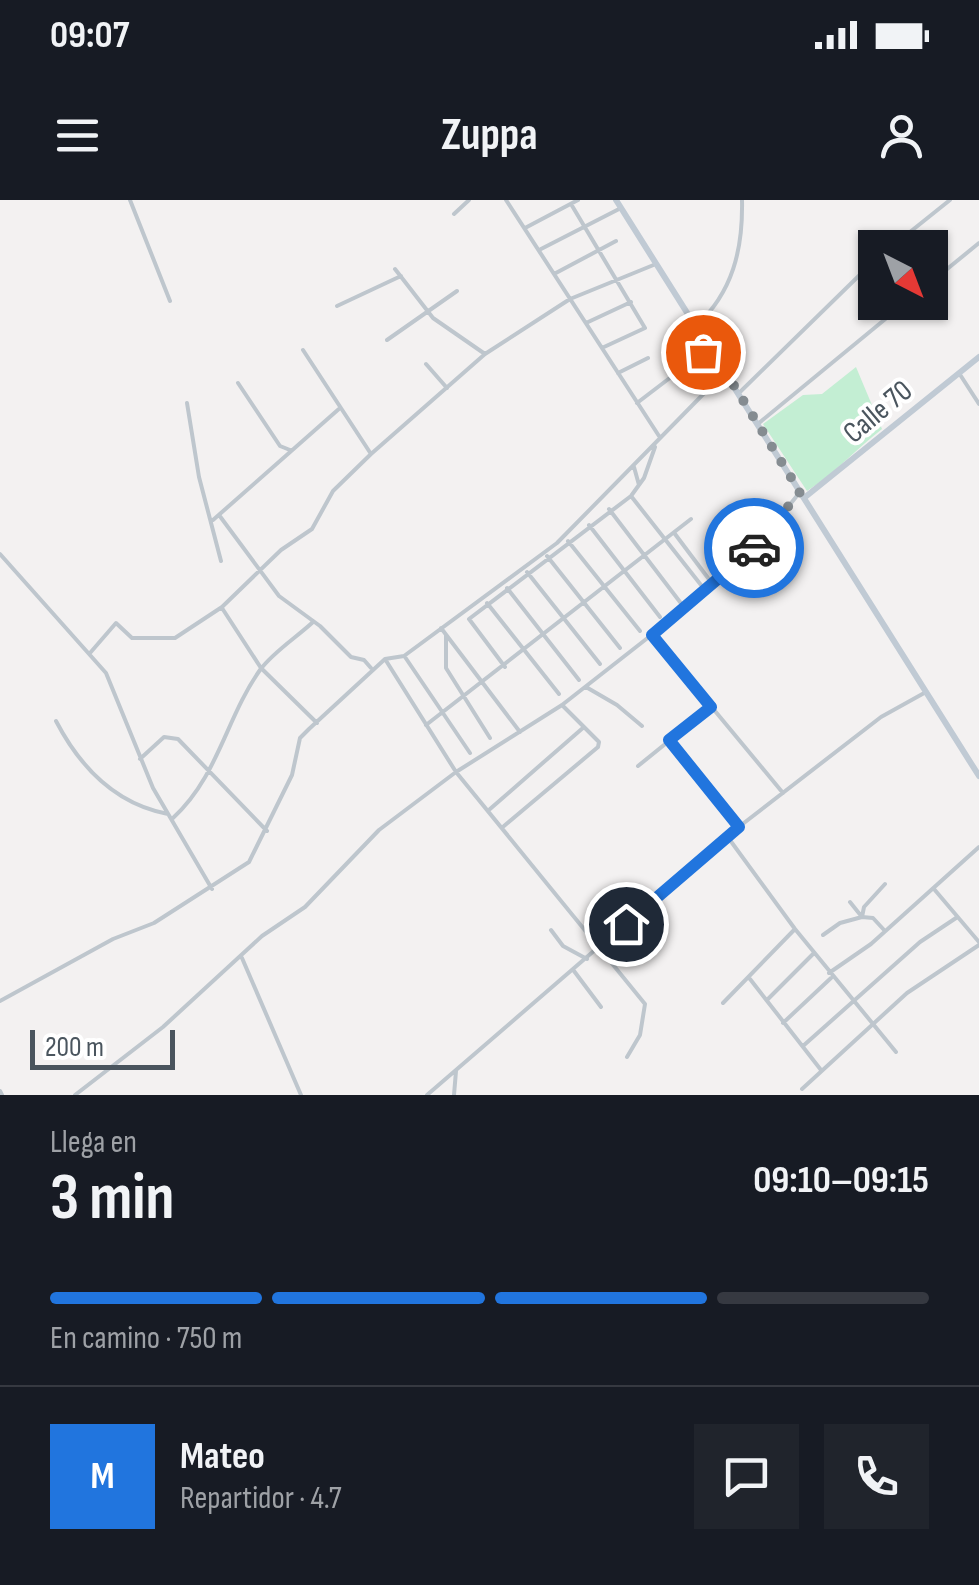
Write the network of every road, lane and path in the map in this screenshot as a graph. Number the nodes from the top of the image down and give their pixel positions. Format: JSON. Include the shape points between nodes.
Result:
{"nodes":[{"id":1,"x":130,"y":200,"type":"edge"},
{"id":2,"x":468,"y":200,"type":"edge"},
{"id":3,"x":506,"y":200,"type":"edge"},
{"id":4,"x":578,"y":200,"type":"edge"},
{"id":5,"x":616,"y":200,"type":"edge"},
{"id":6,"x":742,"y":200,"type":"edge"},
{"id":7,"x":950,"y":200,"type":"edge"},
{"id":8,"x":571,"y":204,"type":"junction"},
{"id":9,"x":621,"y":208,"type":"junction"},
{"id":10,"x":454,"y":214,"type":"dead end"},
{"id":11,"x":585,"y":227,"type":"junction"},
{"id":12,"x":524,"y":228,"type":"junction"},
{"id":13,"x":912,"y":230,"type":"edge"},
{"id":14,"x":616,"y":242,"type":"dead end"},
{"id":15,"x":979,"y":243,"type":"edge"},
{"id":16,"x":539,"y":250,"type":"junction"},
{"id":17,"x":600,"y":250,"type":"junction"},
{"id":18,"x":656,"y":264,"type":"junction"},
{"id":19,"x":948,"y":268,"type":"edge"},
{"id":20,"x":395,"y":269,"type":"dead end"},
{"id":21,"x":554,"y":274,"type":"junction"},
{"id":22,"x":400,"y":276,"type":"junction"},
{"id":23,"x":858,"y":277,"type":"edge"},
{"id":24,"x":616,"y":278,"type":"junction"},
{"id":25,"x":457,"y":292,"type":"dead end"},
{"id":26,"x":570,"y":299,"type":"junction"},
{"id":27,"x":170,"y":301,"type":"dead end"},
{"id":28,"x":631,"y":302,"type":"junction"},
{"id":29,"x":337,"y":306,"type":"dead end"},
{"id":30,"x":427,"y":310,"type":"junction"},
{"id":31,"x":884,"y":320,"type":"edge"},
{"id":32,"x":586,"y":322,"type":"junction"},
{"id":33,"x":696,"y":326,"type":"junction"},
{"id":34,"x":386,"y":340,"type":"dead end"},
{"id":35,"x":602,"y":348,"type":"junction"},
{"id":36,"x":303,"y":350,"type":"dead end"},
{"id":37,"x":706,"y":350,"type":"junction"},
{"id":38,"x":485,"y":354,"type":"junction"},
{"id":39,"x":979,"y":357,"type":"edge"},
{"id":40,"x":648,"y":358,"type":"dead end"},
{"id":41,"x":426,"y":364,"type":"dead end"},
{"id":42,"x":618,"y":372,"type":"junction"},
{"id":43,"x":959,"y":373,"type":"junction"},
{"id":44,"x":722,"y":375,"type":"junction"},
{"id":45,"x":238,"y":382,"type":"dead end"},
{"id":46,"x":447,"y":388,"type":"junction"},
{"id":47,"x":738,"y":394,"type":"junction"},
{"id":48,"x":187,"y":403,"type":"dead end"},
{"id":49,"x":637,"y":403,"type":"junction"},
{"id":50,"x":979,"y":404,"type":"edge"},
{"id":51,"x":340,"y":408,"type":"junction"},
{"id":52,"x":757,"y":424,"type":"junction"},
{"id":53,"x":658,"y":439,"type":"junction"},
{"id":54,"x":290,"y":450,"type":"junction"},
{"id":55,"x":371,"y":454,"type":"junction"},
{"id":56,"x":634,"y":467,"type":"junction"},
{"id":57,"x":639,"y":485,"type":"junction"},
{"id":58,"x":802,"y":495,"type":"junction"},
{"id":59,"x":631,"y":496,"type":"junction"},
{"id":60,"x":609,"y":510,"type":"junction"},
{"id":61,"x":219,"y":515,"type":"junction"},
{"id":62,"x":691,"y":519,"type":"dead end"},
{"id":63,"x":213,"y":520,"type":"junction"},
{"id":64,"x":588,"y":525,"type":"junction"},
{"id":65,"x":674,"y":533,"type":"junction"},
{"id":66,"x":667,"y":538,"type":"junction"},
{"id":67,"x":568,"y":541,"type":"junction"},
{"id":68,"x":0,"y":555,"type":"edge"},
{"id":69,"x":548,"y":556,"type":"junction"},
{"id":70,"x":645,"y":556,"type":"junction"},
{"id":71,"x":221,"y":560,"type":"dead end"},
{"id":72,"x":263,"y":571,"type":"junction"},
{"id":73,"x":526,"y":572,"type":"junction"},
{"id":74,"x":625,"y":572,"type":"junction"},
{"id":75,"x":701,"y":586,"type":"dead end"},
{"id":76,"x":714,"y":586,"type":"junction"},
{"id":77,"x":506,"y":588,"type":"junction"},
{"id":78,"x":604,"y":588,"type":"junction"},
{"id":79,"x":680,"y":602,"type":"dead end"},
{"id":80,"x":487,"y":603,"type":"junction"},
{"id":81,"x":584,"y":604,"type":"junction"},
{"id":82,"x":222,"y":607,"type":"junction"},
{"id":83,"x":660,"y":617,"type":"dead end"},
{"id":84,"x":564,"y":620,"type":"junction"},
{"id":85,"x":313,"y":622,"type":"junction"},
{"id":86,"x":441,"y":628,"type":"junction"},
{"id":87,"x":640,"y":631,"type":"dead end"},
{"id":88,"x":446,"y":635,"type":"junction"},
{"id":89,"x":652,"y":635,"type":"junction"},
{"id":90,"x":544,"y":636,"type":"junction"},
{"id":91,"x":620,"y":648,"type":"dead end"},
{"id":92,"x":525,"y":651,"type":"junction"},
{"id":93,"x":90,"y":653,"type":"junction"},
{"id":94,"x":404,"y":656,"type":"junction"},
{"id":95,"x":385,"y":658,"type":"junction"},
{"id":96,"x":600,"y":664,"type":"dead end"},
{"id":97,"x":504,"y":667,"type":"junction"},
{"id":98,"x":261,"y":668,"type":"junction"},
{"id":99,"x":373,"y":669,"type":"junction"},
{"id":100,"x":580,"y":680,"type":"dead end"},
{"id":101,"x":484,"y":684,"type":"junction"},
{"id":102,"x":586,"y":687,"type":"junction"},
{"id":103,"x":926,"y":692,"type":"junction"},
{"id":104,"x":560,"y":694,"type":"dead end"},
{"id":105,"x":463,"y":698,"type":"junction"},
{"id":106,"x":562,"y":705,"type":"junction"},
{"id":107,"x":711,"y":707,"type":"junction"},
{"id":108,"x":443,"y":713,"type":"junction"},
{"id":109,"x":56,"y":721,"type":"dead end"},
{"id":110,"x":317,"y":723,"type":"junction"},
{"id":111,"x":426,"y":725,"type":"junction"},
{"id":112,"x":642,"y":726,"type":"dead end"},
{"id":113,"x":584,"y":727,"type":"junction"},
{"id":114,"x":520,"y":732,"type":"junction"},
{"id":115,"x":490,"y":738,"type":"dead end"},
{"id":116,"x":669,"y":740,"type":"junction"},
{"id":117,"x":470,"y":753,"type":"dead end"},
{"id":118,"x":139,"y":760,"type":"junction"},
{"id":119,"x":638,"y":766,"type":"dead end"},
{"id":120,"x":211,"y":770,"type":"junction"},
{"id":121,"x":456,"y":772,"type":"junction"},
{"id":122,"x":979,"y":776,"type":"edge"},
{"id":123,"x":783,"y":793,"type":"junction"},
{"id":124,"x":490,"y":809,"type":"junction"},
{"id":125,"x":170,"y":817,"type":"junction"},
{"id":126,"x":504,"y":826,"type":"junction"},
{"id":127,"x":739,"y":827,"type":"junction"},
{"id":128,"x":267,"y":831,"type":"junction"},
{"id":129,"x":727,"y":836,"type":"junction"},
{"id":130,"x":979,"y":847,"type":"edge"},
{"id":131,"x":885,"y":884,"type":"dead end"},
{"id":132,"x":933,"y":888,"type":"junction"},
{"id":133,"x":212,"y":889,"type":"junction"},
{"id":134,"x":850,"y":902,"type":"dead end"},
{"id":135,"x":862,"y":917,"type":"junction"},
{"id":136,"x":956,"y":918,"type":"junction"},
{"id":137,"x":795,"y":929,"type":"junction"},
{"id":138,"x":551,"y":930,"type":"dead end"},
{"id":139,"x":884,"y":931,"type":"junction"},
{"id":140,"x":822,"y":935,"type":"dead end"},
{"id":141,"x":979,"y":944,"type":"edge"},
{"id":142,"x":601,"y":946,"type":"junction"},
{"id":143,"x":814,"y":953,"type":"junction"},
{"id":144,"x":242,"y":958,"type":"junction"},
{"id":145,"x":587,"y":959,"type":"junction"},
{"id":146,"x":573,"y":970,"type":"junction"},
{"id":147,"x":831,"y":975,"type":"junction"},
{"id":148,"x":750,"y":979,"type":"junction"},
{"id":149,"x":0,"y":1001,"type":"edge"},
{"id":150,"x":767,"y":1001,"type":"junction"},
{"id":151,"x":852,"y":1001,"type":"junction"},
{"id":152,"x":722,"y":1003,"type":"dead end"},
{"id":153,"x":602,"y":1007,"type":"dead end"},
{"id":154,"x":783,"y":1023,"type":"junction"},
{"id":155,"x":872,"y":1024,"type":"junction"},
{"id":156,"x":803,"y":1046,"type":"junction"},
{"id":157,"x":896,"y":1052,"type":"dead end"},
{"id":158,"x":627,"y":1057,"type":"dead end"},
{"id":159,"x":456,"y":1070,"type":"junction"},
{"id":160,"x":822,"y":1070,"type":"junction"},
{"id":161,"x":802,"y":1089,"type":"dead end"},
{"id":162,"x":75,"y":1095,"type":"edge"},
{"id":163,"x":300,"y":1095,"type":"edge"},
{"id":164,"x":427,"y":1095,"type":"edge"},
{"id":165,"x":454,"y":1095,"type":"edge"}],
"edges":[{"from":1,"to":27,"type":"street"},
{"from":2,"to":10,"type":"street"},
{"from":3,"to":12,"type":"street"},
{"from":4,"to":8,"type":"street"},
{"from":5,"to":9,"type":"main road"},
{"from":6,"to":33,"type":"street","via":[[744,227],[731,281]]},
{"from":7,"to":13,"type":"street"},
{"from":8,"to":11,"type":"street"},
{"from":8,"to":12,"type":"street"},
{"from":9,"to":11,"type":"street"},
{"from":9,"to":18,"type":"main road"},
{"from":11,"to":16,"type":"street"},
{"from":11,"to":17,"type":"street"},
{"from":12,"to":16,"type":"street"},
{"from":14,"to":17,"type":"street"},
{"from":15,"to":19,"type":"street"},
{"from":16,"to":21,"type":"street"},
{"from":17,"to":21,"type":"street"},
{"from":17,"to":24,"type":"street"},
{"from":18,"to":24,"type":"street"},
{"from":18,"to":33,"type":"main road"},
{"from":20,"to":22,"type":"street"},
{"from":21,"to":26,"type":"street"},
{"from":22,"to":29,"type":"street"},
{"from":22,"to":30,"type":"street"},
{"from":23,"to":47,"type":"street"},
{"from":24,"to":26,"type":"street"},
{"from":24,"to":28,"type":"street"},
{"from":25,"to":30,"type":"street"},
{"from":26,"to":32,"type":"street"},
{"from":26,"to":38,"type":"street"},
{"from":28,"to":32,"type":"street"},
{"from":28,"to":35,"type":"street","via":[[645,328]]},
{"from":30,"to":34,"type":"street"},
{"from":30,"to":38,"type":"street"},
{"from":31,"to":52,"type":"street"},
{"from":32,"to":35,"type":"street"},
{"from":33,"to":37,"type":"main road"},
{"from":35,"to":42,"type":"street"},
{"from":36,"to":51,"type":"street"},
{"from":37,"to":44,"type":"main road"},
{"from":37,"to":49,"type":"street"},
{"from":38,"to":46,"type":"street"},
{"from":39,"to":43,"type":"main road","name":"Calle 70"},
{"from":40,"to":42,"type":"street"},
{"from":41,"to":46,"type":"street"},
{"from":42,"to":49,"type":"street"},
{"from":43,"to":50,"type":"street"},
{"from":43,"to":58,"type":"main road","name":"Calle 70"},
{"from":44,"to":47,"type":"main road"},
{"from":44,"to":53,"type":"street"},
{"from":45,"to":54,"type":"street","via":[[280,446]]},
{"from":46,"to":55,"type":"street"},
{"from":47,"to":52,"type":"main road"},
{"from":48,"to":63,"type":"street"},
{"from":49,"to":53,"type":"street"},
{"from":51,"to":54,"type":"street"},
{"from":51,"to":55,"type":"street"},
{"from":52,"to":58,"type":"main road"},
{"from":53,"to":56,"type":"street"},
{"from":53,"to":57,"type":"street"},
{"from":54,"to":61,"type":"street"},
{"from":55,"to":72,"type":"street","via":[[333,491],[312,530]]},
{"from":56,"to":57,"type":"street"},
{"from":56,"to":86,"type":"street","via":[[557,543]]},
{"from":57,"to":59,"type":"street"},
{"from":58,"to":76,"type":"street"},
{"from":58,"to":103,"type":"main road"},
{"from":59,"to":60,"type":"street"},
{"from":59,"to":66,"type":"street"},
{"from":60,"to":64,"type":"street"},
{"from":60,"to":70,"type":"street"},
{"from":61,"to":63,"type":"street"},
{"from":61,"to":72,"type":"street"},
{"from":62,"to":65,"type":"street"},
{"from":63,"to":71,"type":"street"},
{"from":64,"to":67,"type":"street"},
{"from":64,"to":74,"type":"street"},
{"from":65,"to":66,"type":"street"},
{"from":65,"to":76,"type":"street"},
{"from":66,"to":70,"type":"street"},
{"from":66,"to":75,"type":"street"},
{"from":67,"to":69,"type":"street"},
{"from":67,"to":78,"type":"street"},
{"from":68,"to":93,"type":"street"},
{"from":69,"to":73,"type":"street"},
{"from":69,"to":81,"type":"street"},
{"from":70,"to":74,"type":"street"},
{"from":70,"to":79,"type":"street"},
{"from":72,"to":82,"type":"street"},
{"from":72,"to":85,"type":"street","via":[[279,596]]},
{"from":73,"to":77,"type":"street"},
{"from":73,"to":84,"type":"street"},
{"from":74,"to":78,"type":"street"},
{"from":74,"to":83,"type":"street"},
{"from":76,"to":89,"type":"street"},
{"from":77,"to":80,"type":"street"},
{"from":77,"to":90,"type":"street"},
{"from":78,"to":81,"type":"street"},
{"from":78,"to":87,"type":"street"},
{"from":80,"to":92,"type":"street"},
{"from":80,"to":97,"type":"street","via":[[469,619]]},
{"from":81,"to":84,"type":"street"},
{"from":81,"to":91,"type":"street"},
{"from":82,"to":93,"type":"street","via":[[175,638],[132,638],[116,622]]},
{"from":82,"to":98,"type":"street"},
{"from":84,"to":90,"type":"street"},
{"from":84,"to":96,"type":"street"},
{"from":85,"to":98,"type":"street"},
{"from":85,"to":99,"type":"street"},
{"from":86,"to":88,"type":"street"},
{"from":86,"to":94,"type":"street"},
{"from":88,"to":101,"type":"street"},
{"from":88,"to":105,"type":"street","via":[[446,668]]},
{"from":89,"to":102,"type":"street"},
{"from":89,"to":107,"type":"street"},
{"from":90,"to":92,"type":"street"},
{"from":90,"to":100,"type":"street"},
{"from":92,"to":97,"type":"street"},
{"from":92,"to":104,"type":"street"},
{"from":93,"to":118,"type":"street","via":[[106,673]]},
{"from":94,"to":95,"type":"street"},
{"from":94,"to":108,"type":"street"},
{"from":95,"to":99,"type":"street"},
{"from":95,"to":111,"type":"street"},
{"from":97,"to":101,"type":"street"},
{"from":98,"to":110,"type":"street"},
{"from":98,"to":120,"type":"street"},
{"from":99,"to":110,"type":"street"},
{"from":101,"to":105,"type":"street"},
{"from":101,"to":114,"type":"street"},
{"from":102,"to":106,"type":"street"},
{"from":102,"to":112,"type":"street"},
{"from":103,"to":122,"type":"main road"},
{"from":103,"to":123,"type":"street","via":[[880,717]]},
{"from":105,"to":108,"type":"street"},
{"from":105,"to":115,"type":"street"},
{"from":106,"to":113,"type":"street"},
{"from":106,"to":114,"type":"street"},
{"from":107,"to":116,"type":"street"},
{"from":107,"to":123,"type":"street"},
{"from":108,"to":111,"type":"street"},
{"from":108,"to":117,"type":"street"},
{"from":109,"to":125,"type":"street","via":[[102,787]]},
{"from":110,"to":128,"type":"street","via":[[300,738]]},
{"from":111,"to":121,"type":"street"},
{"from":113,"to":124,"type":"street"},
{"from":113,"to":126,"type":"street","via":[[598,747]]},
{"from":114,"to":121,"type":"street"},
{"from":116,"to":119,"type":"street"},
{"from":116,"to":127,"type":"street"},
{"from":118,"to":120,"type":"street","via":[[164,737],[178,739]]},
{"from":118,"to":125,"type":"street"},
{"from":120,"to":125,"type":"street","via":[[192,801]]},
{"from":120,"to":128,"type":"street"},
{"from":121,"to":124,"type":"street"},
{"from":121,"to":144,"type":"street","via":[[379,830],[305,907]]},
{"from":123,"to":127,"type":"street"},
{"from":124,"to":126,"type":"street"},
{"from":125,"to":133,"type":"street"},
{"from":126,"to":142,"type":"street"},
{"from":127,"to":129,"type":"street"},
{"from":128,"to":133,"type":"street","via":[[249,862]]},
{"from":129,"to":137,"type":"street"},
{"from":129,"to":142,"type":"street"},
{"from":130,"to":132,"type":"street"},
{"from":131,"to":135,"type":"street"},
{"from":132,"to":136,"type":"street"},
{"from":132,"to":139,"type":"street"},
{"from":133,"to":149,"type":"street"},
{"from":134,"to":135,"type":"street"},
{"from":135,"to":139,"type":"street"},
{"from":135,"to":140,"type":"street"},
{"from":136,"to":141,"type":"street"},
{"from":136,"to":151,"type":"street"},
{"from":137,"to":143,"type":"street"},
{"from":137,"to":148,"type":"street"},
{"from":138,"to":145,"type":"street"},
{"from":139,"to":147,"type":"street"},
{"from":141,"to":155,"type":"street"},
{"from":142,"to":145,"type":"street"},
{"from":142,"to":158,"type":"street","via":[[645,1004],[640,1035]]},
{"from":143,"to":147,"type":"street"},
{"from":143,"to":150,"type":"street"},
{"from":144,"to":162,"type":"street"},
{"from":144,"to":163,"type":"street"},
{"from":145,"to":146,"type":"street"},
{"from":146,"to":153,"type":"street"},
{"from":146,"to":159,"type":"street"},
{"from":147,"to":151,"type":"street"},
{"from":147,"to":154,"type":"street"},
{"from":148,"to":150,"type":"street"},
{"from":148,"to":152,"type":"street"},
{"from":150,"to":154,"type":"street"},
{"from":151,"to":155,"type":"street"},
{"from":151,"to":156,"type":"street"},
{"from":154,"to":156,"type":"street"},
{"from":155,"to":157,"type":"street"},
{"from":155,"to":160,"type":"street"},
{"from":156,"to":160,"type":"street"},
{"from":159,"to":164,"type":"street"},
{"from":159,"to":165,"type":"street"},
{"from":160,"to":161,"type":"street"}]}
